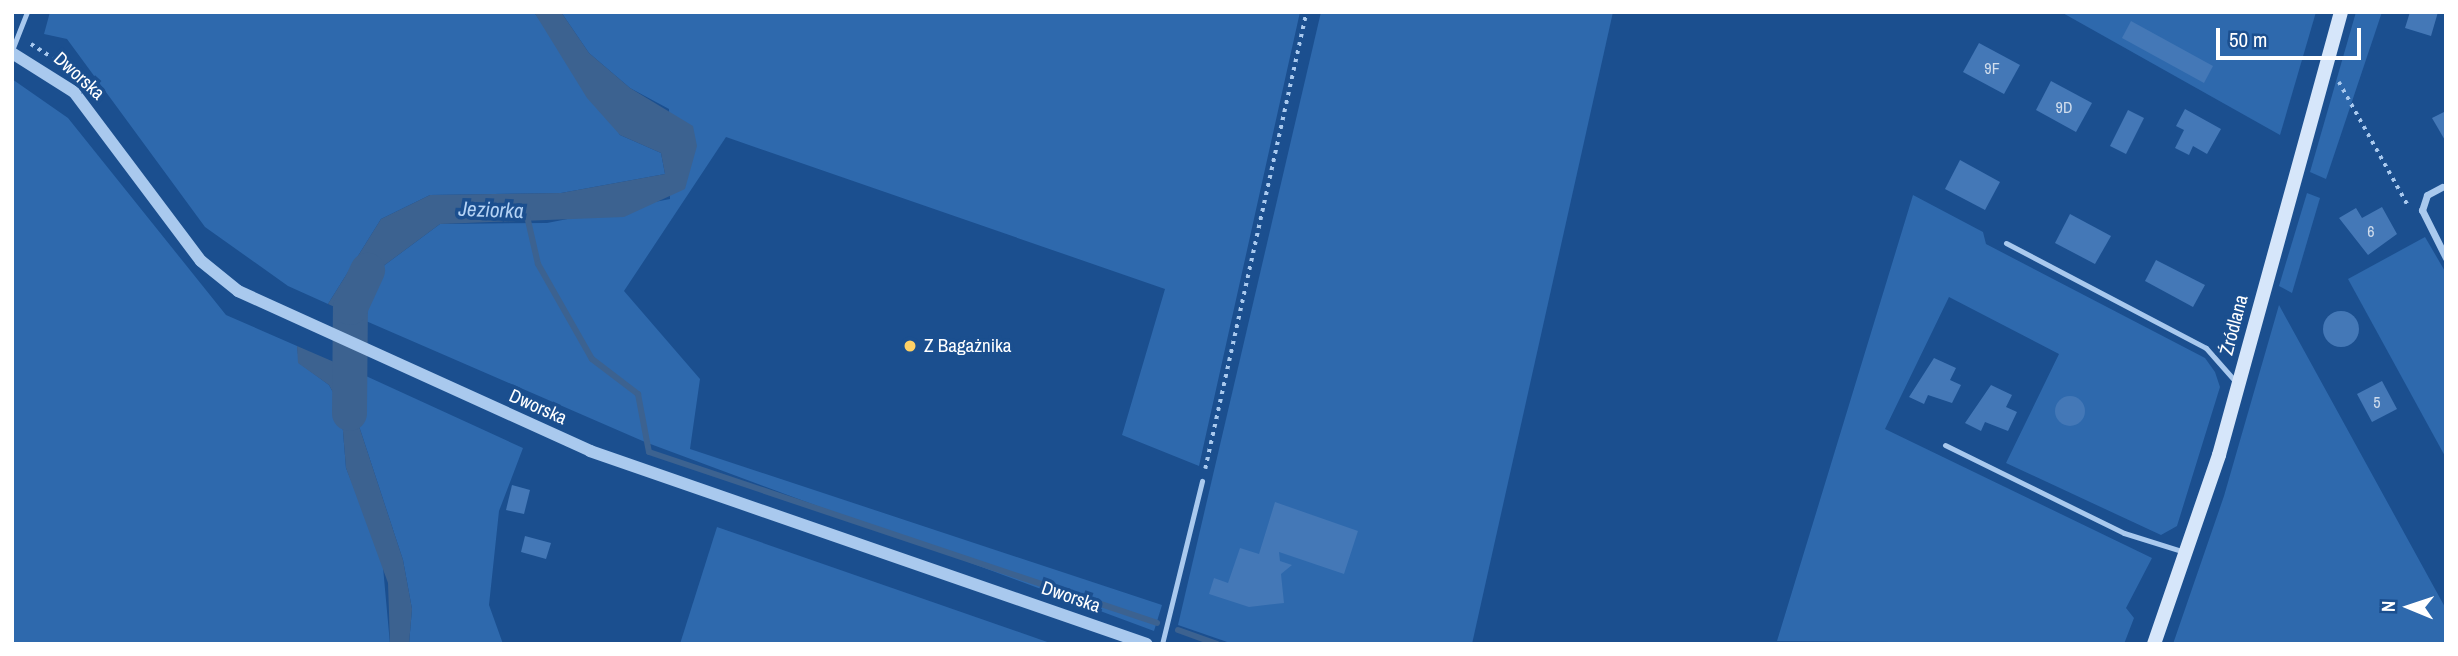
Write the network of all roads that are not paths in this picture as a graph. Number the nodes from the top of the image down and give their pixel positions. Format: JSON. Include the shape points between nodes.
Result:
{"nodes":[{"id":1,"x":27,"y":12,"type":"edge"},
{"id":2,"x":2341,"y":12,"type":"edge"},
{"id":3,"x":12,"y":52,"type":"edge"},
{"id":4,"x":2442,"y":187,"type":"dead end"},
{"id":5,"x":2006,"y":243,"type":"dead end"},
{"id":6,"x":2446,"y":258,"type":"edge"},
{"id":7,"x":2238,"y":384,"type":"junction"},
{"id":8,"x":1945,"y":445,"type":"dead end"},
{"id":9,"x":1202,"y":481,"type":"road end"},
{"id":10,"x":2188,"y":553,"type":"junction"},
{"id":11,"x":1147,"y":644,"type":"edge"},
{"id":12,"x":1162,"y":644,"type":"edge"},
{"id":13,"x":2154,"y":644,"type":"edge"}],
"edges":[{"from":1,"to":3,"type":"lane"},
{"from":2,"to":7,"type":"main road","name":"Źródlana"},
{"from":3,"to":11,"type":"street","name":"Dworska","via":[[74,92],[217,276],[279,311],[616,461]]},
{"from":4,"to":6,"type":"street","via":[[2427,195],[2422,210]]},
{"from":5,"to":7,"type":"lane","via":[[2206,348]]},
{"from":7,"to":10,"type":"main road","name":"Źródlana"},
{"from":8,"to":10,"type":"lane","via":[[2124,533]]},
{"from":9,"to":12,"type":"lane"},
{"from":10,"to":13,"type":"main road","name":"Źródlana"}]}
